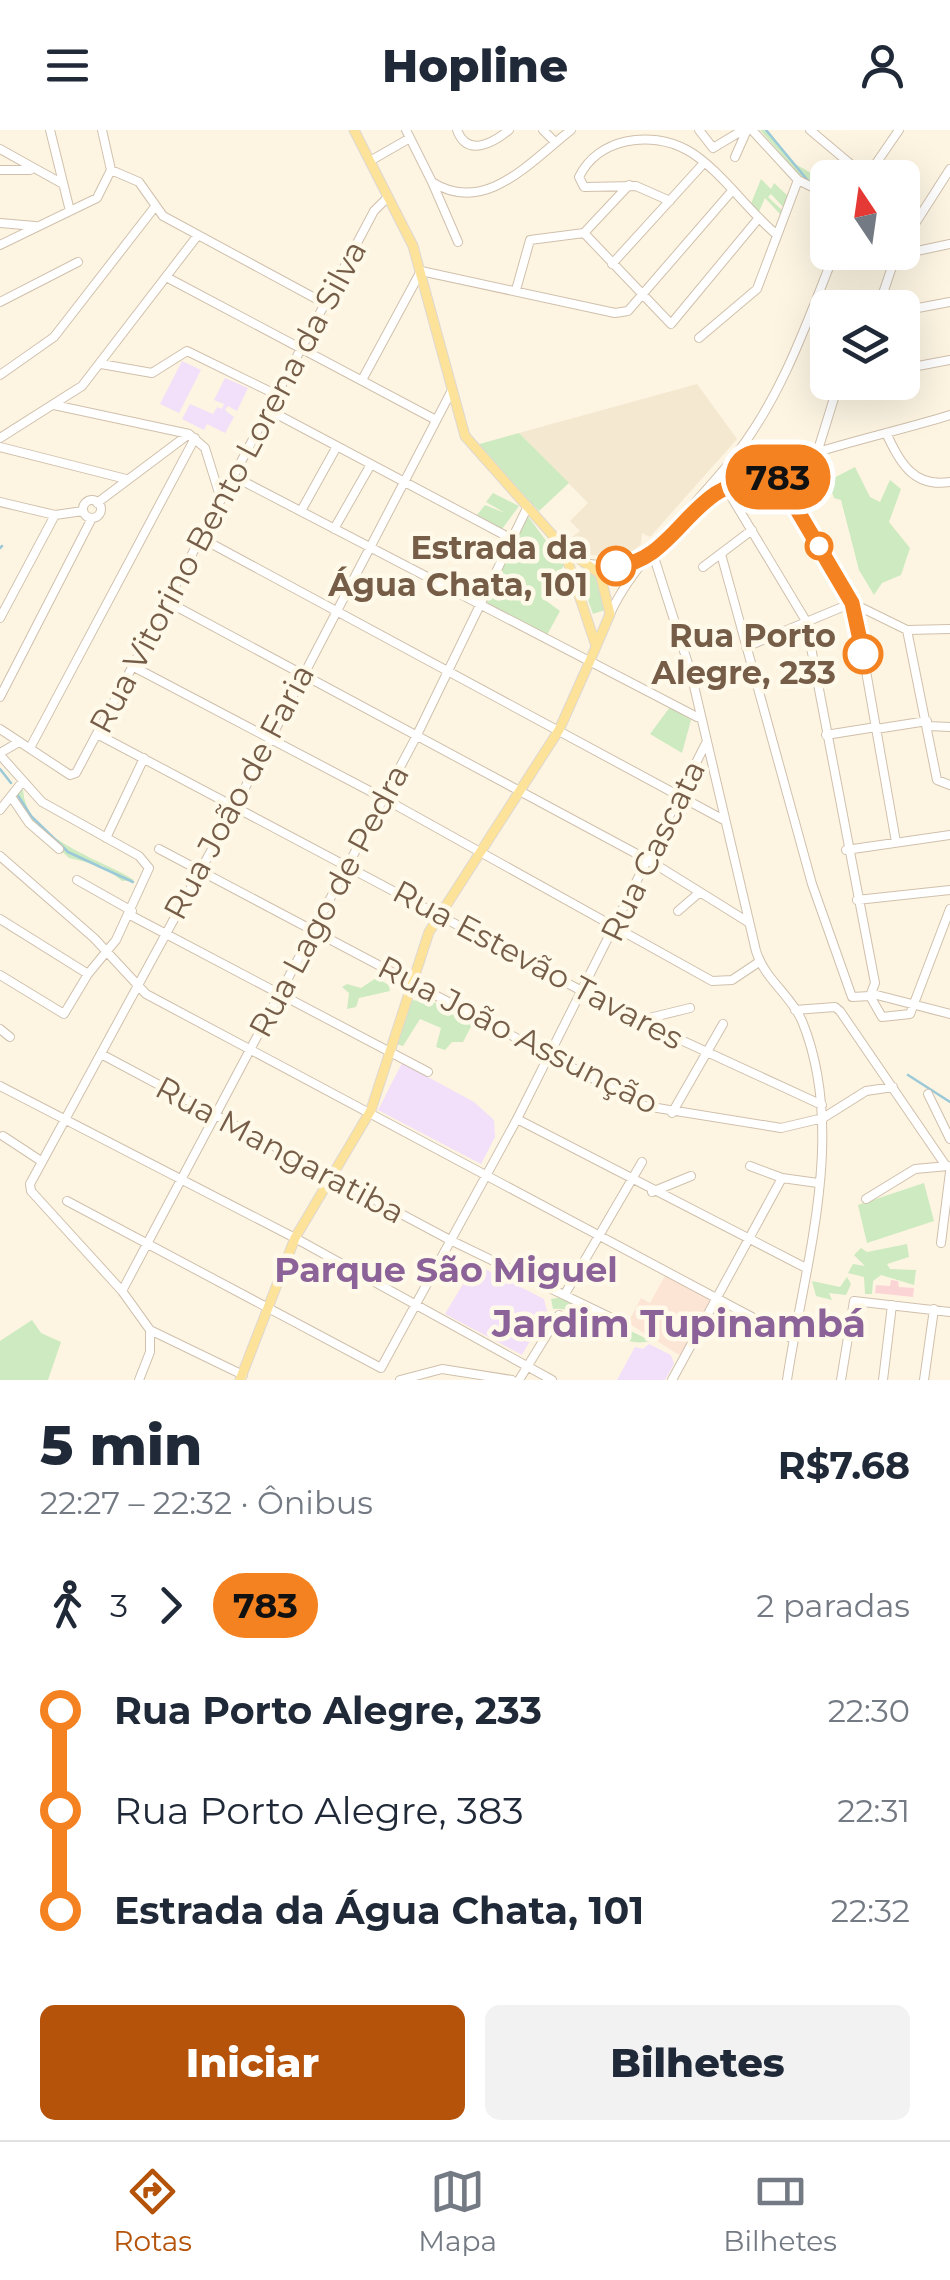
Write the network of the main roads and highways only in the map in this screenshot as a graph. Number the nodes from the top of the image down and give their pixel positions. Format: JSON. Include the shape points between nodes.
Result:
{"nodes":[{"id":1,"x":354,"y":130,"type":"edge"},
{"id":2,"x":563,"y":547,"type":"junction"},
{"id":3,"x":590,"y":564,"type":"junction"},
{"id":4,"x":573,"y":570,"type":"junction"},
{"id":5,"x":610,"y":614,"type":"junction"},
{"id":6,"x":590,"y":617,"type":"junction"},
{"id":7,"x":595,"y":646,"type":"junction"},
{"id":8,"x":241,"y":1377,"type":"edge"}],
"edges":[{"from":1,"to":2,"type":"main road","via":[[420,271],[450,392],[472,446]]},
{"from":2,"to":3,"type":"main road"},
{"from":2,"to":4,"type":"main road"},
{"from":3,"to":4,"type":"main road"},
{"from":3,"to":5,"type":"main road","via":[[604,581]]},
{"from":4,"to":6,"type":"main road"},
{"from":5,"to":6,"type":"main road"},
{"from":5,"to":7,"type":"main road"},
{"from":6,"to":7,"type":"main road"},
{"from":7,"to":8,"type":"main road","via":[[559,730],[439,914],[369,1115],[295,1238]]}]}
